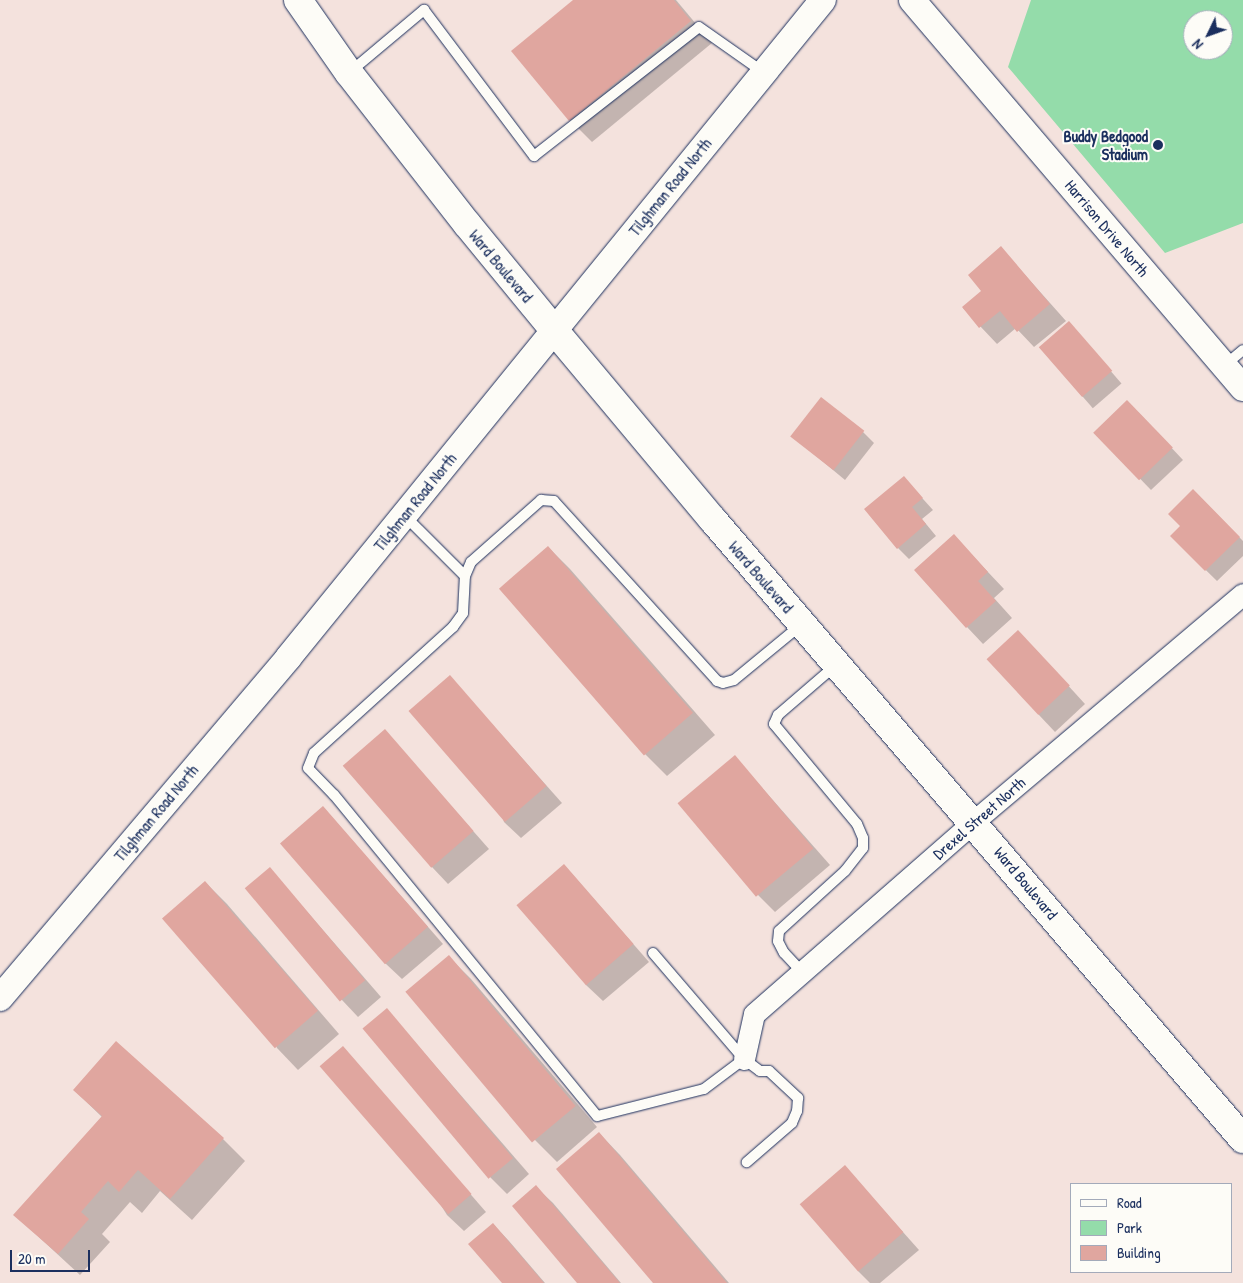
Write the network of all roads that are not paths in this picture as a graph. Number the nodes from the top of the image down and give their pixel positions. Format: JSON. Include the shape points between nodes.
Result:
{"nodes":[{"id":1,"x":298,"y":0,"type":"edge"},
{"id":2,"x":823,"y":0,"type":"edge"},
{"id":3,"x":912,"y":0,"type":"edge"},
{"id":4,"x":349,"y":73,"type":"junction"},
{"id":5,"x":764,"y":73,"type":"junction"},
{"id":6,"x":554,"y":330,"type":"junction"},
{"id":7,"x":1234,"y":358,"type":"edge"},
{"id":8,"x":1243,"y":388,"type":"edge"},
{"id":9,"x":404,"y":515,"type":"junction"},
{"id":10,"x":465,"y":576,"type":"junction"},
{"id":11,"x":1243,"y":594,"type":"edge"},
{"id":12,"x":802,"y":624,"type":"junction"},
{"id":13,"x":837,"y":665,"type":"junction"},
{"id":14,"x":973,"y":822,"type":"junction"},
{"id":15,"x":653,"y":953,"type":"dead end"},
{"id":16,"x":802,"y":972,"type":"junction"},
{"id":17,"x":0,"y":998,"type":"edge"},
{"id":18,"x":744,"y":1060,"type":"junction"},
{"id":19,"x":1243,"y":1139,"type":"edge"},
{"id":20,"x":747,"y":1162,"type":"dead end"}],
"edges":[{"from":1,"to":4,"type":"main road","name":"Ward Boulevard"},
{"from":2,"to":5,"type":"street","name":"Tilghman Road North"},
{"from":3,"to":7,"type":"street","name":"Harrison Drive North"},
{"from":4,"to":5,"type":"lane","via":[[424,10],[534,156],[699,27]]},
{"from":4,"to":6,"type":"main road","name":"Ward Boulevard"},
{"from":5,"to":6,"type":"street","name":"Tilghman Road North"},
{"from":6,"to":9,"type":"street","name":"Tilghman Road North"},
{"from":6,"to":12,"type":"main road","name":"Ward Boulevard"},
{"from":7,"to":8,"type":"street","name":"Harrison Drive North"},
{"from":9,"to":10,"type":"lane"},
{"from":9,"to":17,"type":"street","name":"Tilghman Road North","via":[[288,658]]},
{"from":10,"to":12,"type":"lane","via":[[471,562],[541,500],[554,501],[717,681],[734,680]]},
{"from":10,"to":18,"type":"lane","via":[[462,613],[453,627],[314,753],[308,768],[596,1116],[704,1089]]},
{"from":11,"to":14,"type":"street","name":"Drexel Street North"},
{"from":12,"to":13,"type":"main road","name":"Ward Boulevard"},
{"from":13,"to":14,"type":"main road","name":"Ward Boulevard"},
{"from":13,"to":16,"type":"lane","via":[[778,716],[774,724],[857,824],[863,838],[863,848],[845,871],[778,930],[778,941],[784,953]]},
{"from":14,"to":16,"type":"street","name":"Drexel Street North"},
{"from":14,"to":19,"type":"main road","name":"Ward Boulevard"},
{"from":15,"to":18,"type":"lane"},
{"from":16,"to":18,"type":"street","name":"Drexel Street North","via":[[754,1014]]},
{"from":18,"to":20,"type":"lane","via":[[760,1071],[768,1071],[798,1098],[792,1123]]}]}
